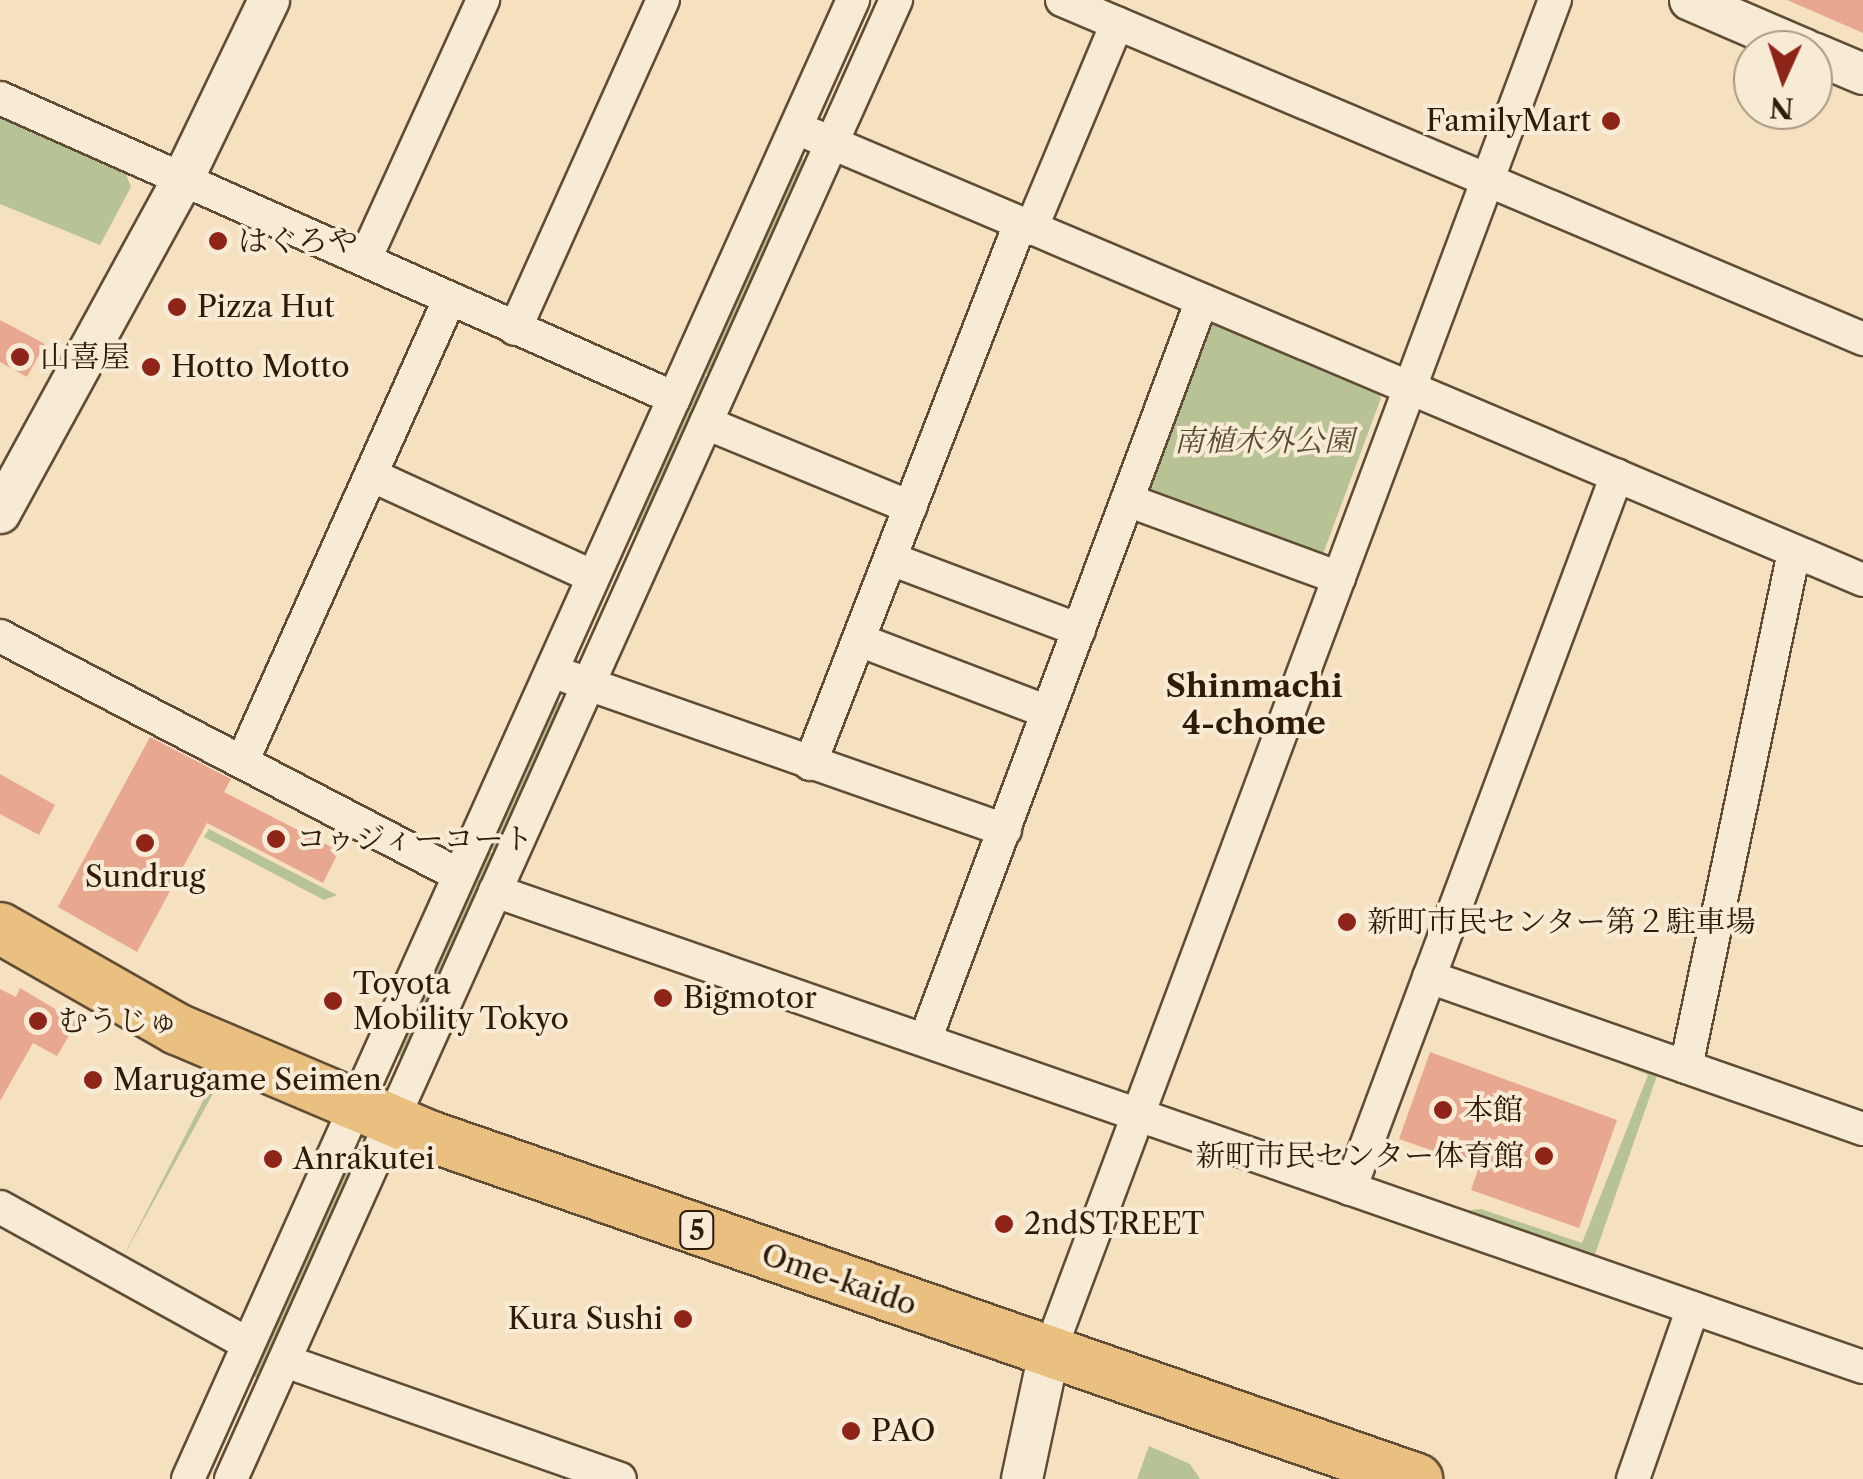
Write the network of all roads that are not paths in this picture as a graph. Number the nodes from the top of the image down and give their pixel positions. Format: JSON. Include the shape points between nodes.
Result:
{"nodes":[{"id":1,"x":269,"y":0,"type":"edge"},
{"id":2,"x":482,"y":0,"type":"edge"},
{"id":3,"x":663,"y":0,"type":"edge"},
{"id":4,"x":853,"y":0,"type":"edge"},
{"id":5,"x":896,"y":0,"type":"edge"},
{"id":6,"x":1062,"y":0,"type":"edge"},
{"id":7,"x":1555,"y":0,"type":"edge"},
{"id":8,"x":1690,"y":0,"type":"edge"},
{"id":9,"x":1117,"y":23,"type":"junction"},
{"id":10,"x":1761,"y":30,"type":"edge"},
{"id":11,"x":1833,"y":61,"type":"edge"},
{"id":12,"x":1863,"y":74,"type":"edge"},
{"id":13,"x":0,"y":98,"type":"edge"},
{"id":14,"x":795,"y":128,"type":"junction"},
{"id":15,"x":832,"y":143,"type":"junction"},
{"id":16,"x":184,"y":177,"type":"junction"},
{"id":17,"x":1488,"y":181,"type":"junction"},
{"id":18,"x":1026,"y":226,"type":"junction"},
{"id":19,"x":365,"y":259,"type":"junction"},
{"id":20,"x":450,"y":298,"type":"junction"},
{"id":21,"x":1202,"y":300,"type":"junction"},
{"id":22,"x":515,"y":329,"type":"junction"},
{"id":23,"x":1863,"y":339,"type":"edge"},
{"id":24,"x":1410,"y":387,"type":"junction"},
{"id":25,"x":674,"y":398,"type":"junction"},
{"id":26,"x":706,"y":423,"type":"junction"},
{"id":27,"x":1617,"y":475,"type":"junction"},
{"id":28,"x":371,"y":476,"type":"junction"},
{"id":29,"x":1128,"y":500,"type":"junction"},
{"id":30,"x":910,"y":507,"type":"junction"},
{"id":31,"x":0,"y":514,"type":"edge"},
{"id":32,"x":1794,"y":552,"type":"junction"},
{"id":33,"x":891,"y":559,"type":"junction"},
{"id":34,"x":592,"y":576,"type":"junction"},
{"id":35,"x":1339,"y":578,"type":"junction"},
{"id":36,"x":1863,"y":580,"type":"edge"},
{"id":37,"x":1079,"y":630,"type":"junction"},
{"id":38,"x":0,"y":636,"type":"edge"},
{"id":39,"x":859,"y":640,"type":"junction"},
{"id":40,"x":550,"y":669,"type":"junction"},
{"id":41,"x":587,"y":686,"type":"junction"},
{"id":42,"x":1048,"y":712,"type":"junction"},
{"id":43,"x":243,"y":760,"type":"junction"},
{"id":44,"x":810,"y":764,"type":"junction"},
{"id":45,"x":1005,"y":830,"type":"junction"},
{"id":46,"x":459,"y":875,"type":"junction"},
{"id":47,"x":495,"y":892,"type":"junction"},
{"id":48,"x":0,"y":928,"type":"edge"},
{"id":49,"x":1430,"y":977,"type":"junction"},
{"id":50,"x":926,"y":1040,"type":"junction"},
{"id":51,"x":1686,"y":1067,"type":"junction"},
{"id":52,"x":373,"y":1114,"type":"junction"},
{"id":53,"x":1138,"y":1116,"type":"junction"},
{"id":54,"x":1863,"y":1129,"type":"edge"},
{"id":55,"x":1350,"y":1189,"type":"junction"},
{"id":56,"x":0,"y":1207,"type":"edge"},
{"id":57,"x":1693,"y":1308,"type":"junction"},
{"id":58,"x":248,"y":1344,"type":"junction"},
{"id":59,"x":1049,"y":1352,"type":"junction"},
{"id":60,"x":285,"y":1361,"type":"junction"},
{"id":61,"x":1863,"y":1367,"type":"edge"},
{"id":62,"x":188,"y":1479,"type":"edge"},
{"id":63,"x":232,"y":1479,"type":"edge"},
{"id":64,"x":620,"y":1479,"type":"edge"},
{"id":65,"x":1022,"y":1479,"type":"edge"},
{"id":66,"x":1417,"y":1479,"type":"edge"},
{"id":67,"x":1633,"y":1479,"type":"edge"}],
"edges":[{"from":1,"to":16,"type":"street"},
{"from":2,"to":19,"type":"street"},
{"from":3,"to":22,"type":"street"},
{"from":4,"to":14,"type":"street"},
{"from":5,"to":15,"type":"street"},
{"from":6,"to":9,"type":"street"},
{"from":7,"to":17,"type":"street"},
{"from":8,"to":10,"type":"street"},
{"from":9,"to":17,"type":"street"},
{"from":9,"to":18,"type":"street"},
{"from":11,"to":12,"type":"street"},
{"from":13,"to":16,"type":"street"},
{"from":14,"to":15,"type":"street"},
{"from":14,"to":25,"type":"street"},
{"from":15,"to":18,"type":"street"},
{"from":15,"to":26,"type":"street"},
{"from":16,"to":19,"type":"street"},
{"from":16,"to":31,"type":"street"},
{"from":17,"to":23,"type":"street"},
{"from":17,"to":24,"type":"street"},
{"from":18,"to":21,"type":"street"},
{"from":18,"to":30,"type":"street"},
{"from":19,"to":20,"type":"street"},
{"from":20,"to":22,"type":"street"},
{"from":20,"to":28,"type":"street"},
{"from":21,"to":24,"type":"street"},
{"from":21,"to":29,"type":"street"},
{"from":22,"to":25,"type":"street"},
{"from":24,"to":27,"type":"street"},
{"from":24,"to":35,"type":"street"},
{"from":25,"to":34,"type":"street"},
{"from":26,"to":30,"type":"street"},
{"from":26,"to":41,"type":"street"},
{"from":27,"to":32,"type":"street"},
{"from":27,"to":49,"type":"street"},
{"from":28,"to":34,"type":"street"},
{"from":28,"to":43,"type":"street"},
{"from":29,"to":35,"type":"street"},
{"from":29,"to":37,"type":"street"},
{"from":30,"to":33,"type":"street"},
{"from":32,"to":36,"type":"street"},
{"from":32,"to":51,"type":"street"},
{"from":33,"to":37,"type":"street"},
{"from":33,"to":39,"type":"street"},
{"from":34,"to":40,"type":"street"},
{"from":35,"to":53,"type":"street"},
{"from":37,"to":42,"type":"street"},
{"from":38,"to":43,"type":"street"},
{"from":39,"to":42,"type":"street"},
{"from":39,"to":44,"type":"street"},
{"from":40,"to":41,"type":"street"},
{"from":40,"to":46,"type":"street"},
{"from":41,"to":44,"type":"street"},
{"from":41,"to":47,"type":"street"},
{"from":42,"to":45,"type":"street"},
{"from":43,"to":46,"type":"street"},
{"from":44,"to":45,"type":"street"},
{"from":45,"to":50,"type":"street"},
{"from":46,"to":52,"type":"street"},
{"from":47,"to":50,"type":"street"},
{"from":47,"to":52,"type":"street"},
{"from":48,"to":52,"type":"main road","name":"Ome-kaido","number":"5","via":[[178,1028]]},
{"from":49,"to":51,"type":"street"},
{"from":49,"to":55,"type":"street"},
{"from":50,"to":53,"type":"street"},
{"from":51,"to":54,"type":"street"},
{"from":52,"to":58,"type":"street"},
{"from":52,"to":59,"type":"main road","name":"Ome-kaido","number":"5"},
{"from":52,"to":60,"type":"street"},
{"from":53,"to":55,"type":"street"},
{"from":53,"to":59,"type":"street"},
{"from":55,"to":57,"type":"street"},
{"from":56,"to":58,"type":"street"},
{"from":57,"to":61,"type":"street"},
{"from":57,"to":67,"type":"street"},
{"from":58,"to":62,"type":"street"},
{"from":59,"to":65,"type":"street"},
{"from":59,"to":66,"type":"main road","name":"Ome-kaido","number":"5"},
{"from":60,"to":63,"type":"street"},
{"from":60,"to":64,"type":"street"}]}
